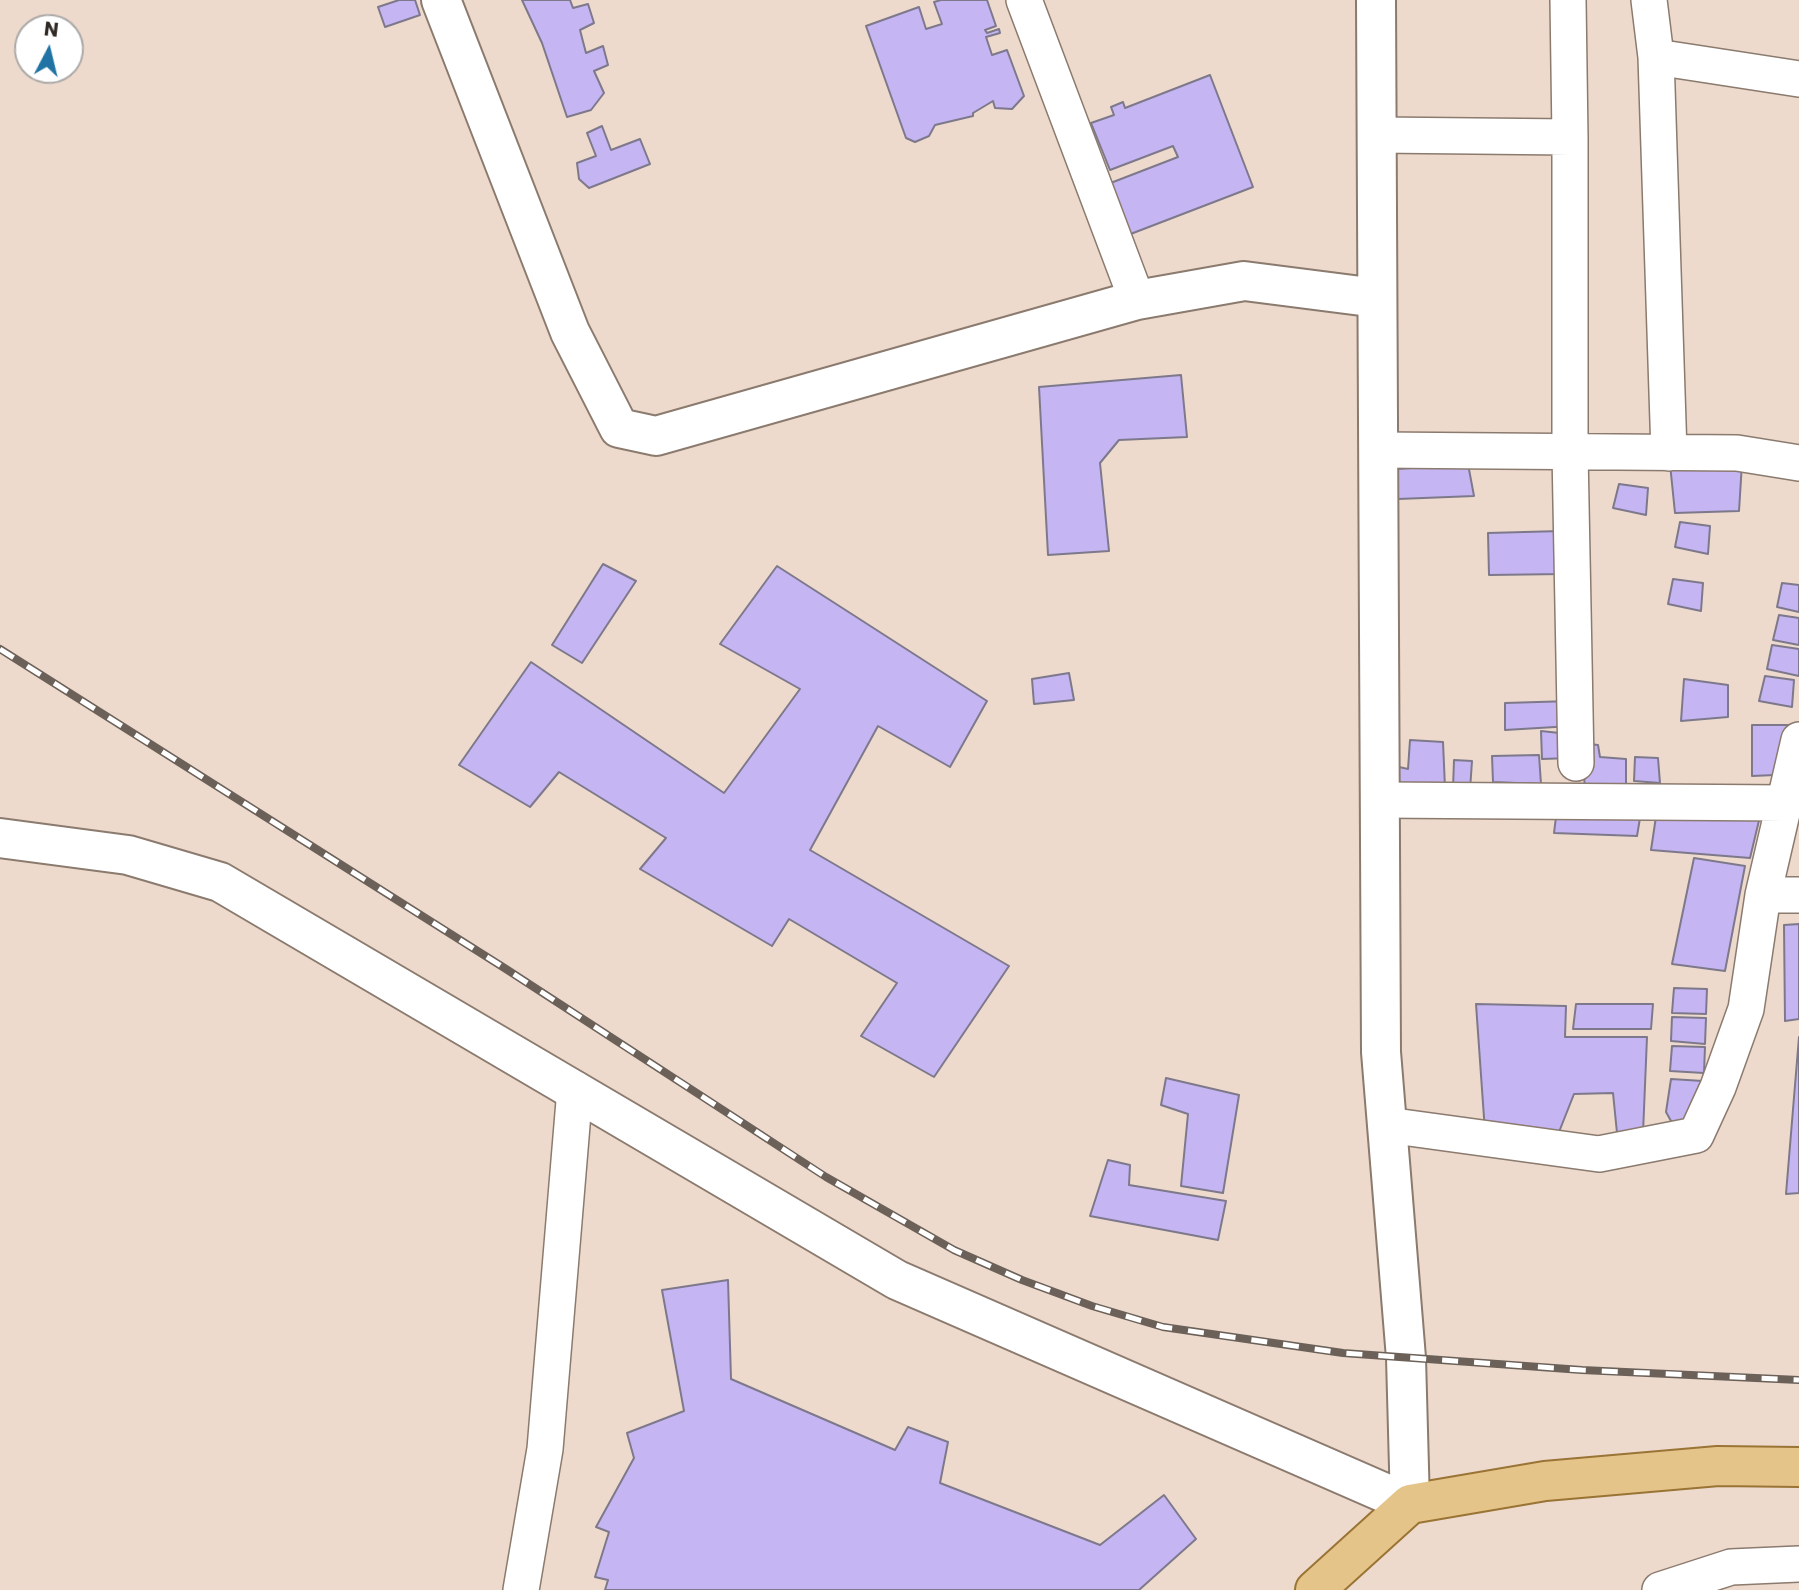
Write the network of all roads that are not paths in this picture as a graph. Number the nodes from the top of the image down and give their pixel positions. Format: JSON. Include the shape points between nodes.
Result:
{"nodes":[{"id":1,"x":441,"y":0,"type":"edge"},
{"id":2,"x":1024,"y":0,"type":"edge"},
{"id":3,"x":1376,"y":0,"type":"edge"},
{"id":4,"x":1569,"y":0,"type":"edge"},
{"id":5,"x":1649,"y":0,"type":"edge"},
{"id":6,"x":1656,"y":57,"type":"junction"},
{"id":7,"x":1799,"y":79,"type":"edge"},
{"id":8,"x":1377,"y":135,"type":"junction"},
{"id":9,"x":1570,"y":137,"type":"junction"},
{"id":10,"x":1377,"y":298,"type":"junction"},
{"id":11,"x":1137,"y":300,"type":"junction"},
{"id":12,"x":1378,"y":450,"type":"junction"},
{"id":13,"x":1570,"y":452,"type":"junction"},
{"id":14,"x":1669,"y":453,"type":"junction"},
{"id":15,"x":1799,"y":463,"type":"edge"},
{"id":16,"x":1799,"y":740,"type":"edge"},
{"id":17,"x":1576,"y":763,"type":"dead end"},
{"id":18,"x":1380,"y":800,"type":"junction"},
{"id":19,"x":1784,"y":803,"type":"junction"},
{"id":20,"x":0,"y":838,"type":"edge"},
{"id":21,"x":1763,"y":895,"type":"junction"},
{"id":22,"x":1799,"y":895,"type":"edge"},
{"id":23,"x":575,"y":1089,"type":"junction"},
{"id":24,"x":1387,"y":1125,"type":"junction"},
{"id":25,"x":1799,"y":1467,"type":"edge"},
{"id":26,"x":1410,"y":1504,"type":"junction"},
{"id":27,"x":1799,"y":1564,"type":"edge"},
{"id":28,"x":522,"y":1590,"type":"edge"},
{"id":29,"x":1315,"y":1590,"type":"edge"},
{"id":30,"x":1660,"y":1590,"type":"edge"}],
"edges":[{"from":1,"to":11,"type":"street","via":[[570,332],[619,428],[656,436]]},
{"from":2,"to":11,"type":"street"},
{"from":3,"to":8,"type":"street"},
{"from":4,"to":9,"type":"street"},
{"from":5,"to":6,"type":"street"},
{"from":6,"to":7,"type":"street"},
{"from":6,"to":14,"type":"street"},
{"from":8,"to":9,"type":"street"},
{"from":8,"to":10,"type":"street"},
{"from":9,"to":13,"type":"street"},
{"from":10,"to":11,"type":"street","via":[[1244,281]]},
{"from":10,"to":12,"type":"street"},
{"from":12,"to":13,"type":"street"},
{"from":12,"to":18,"type":"street"},
{"from":13,"to":14,"type":"street"},
{"from":13,"to":17,"type":"street"},
{"from":14,"to":15,"type":"street","via":[[1737,453]]},
{"from":16,"to":19,"type":"street"},
{"from":18,"to":19,"type":"street"},
{"from":18,"to":24,"type":"street","via":[[1381,1052]]},
{"from":19,"to":21,"type":"street"},
{"from":20,"to":23,"type":"street","via":[[128,855],[220,882]]},
{"from":21,"to":22,"type":"street"},
{"from":21,"to":24,"type":"street","via":[[1746,1009],[1696,1135],[1599,1154]]},
{"from":23,"to":26,"type":"street","via":[[897,1280]]},
{"from":23,"to":28,"type":"street","via":[[545,1449]]},
{"from":24,"to":26,"type":"street","via":[[1406,1358]]},
{"from":25,"to":26,"type":"main road","via":[[1718,1466],[1545,1481]]},
{"from":26,"to":29,"type":"main road"},
{"from":27,"to":30,"type":"street","via":[[1731,1567]]}]}
